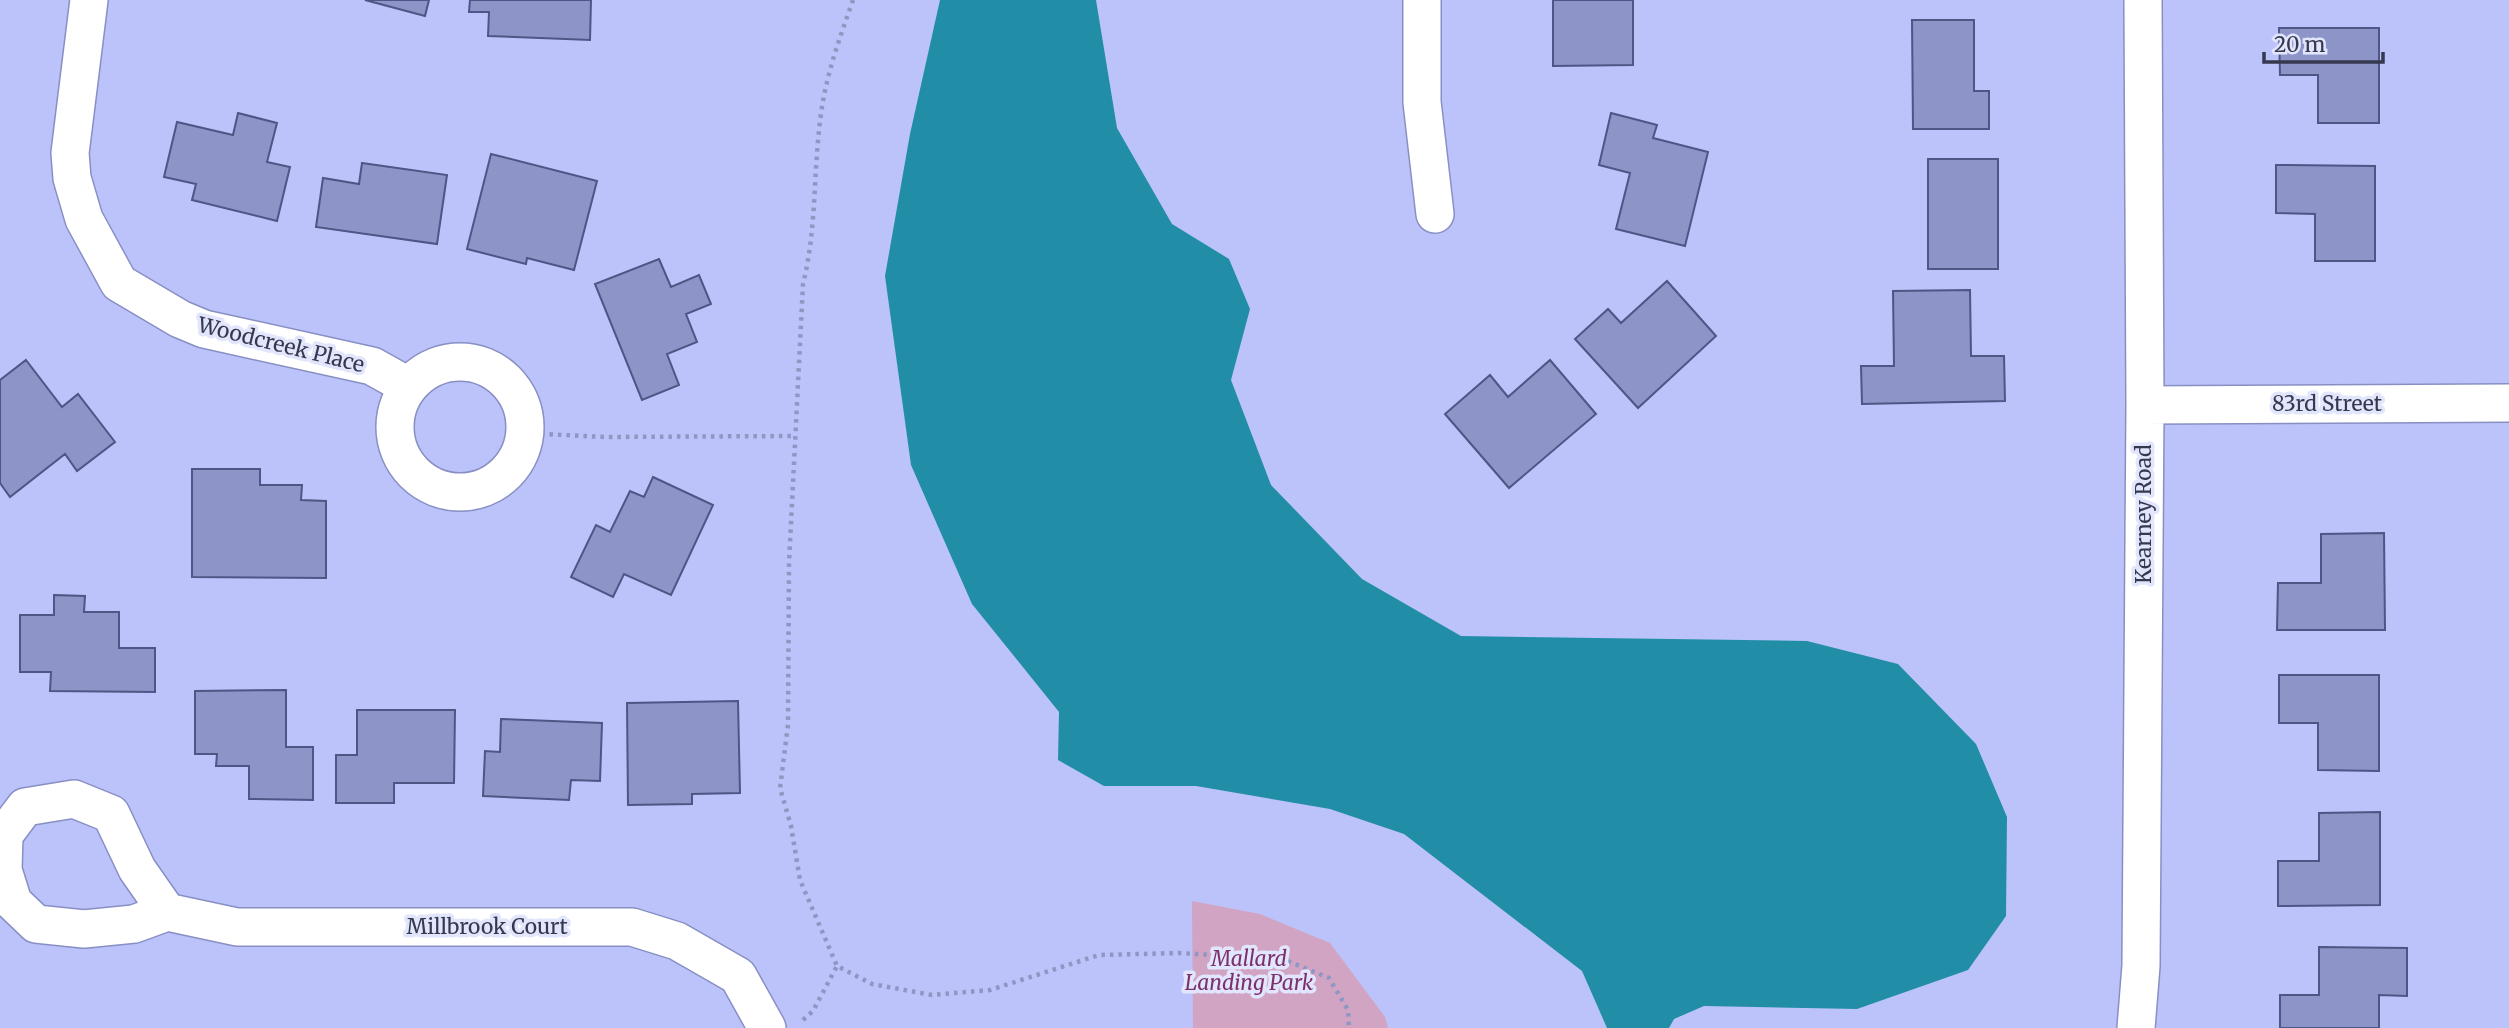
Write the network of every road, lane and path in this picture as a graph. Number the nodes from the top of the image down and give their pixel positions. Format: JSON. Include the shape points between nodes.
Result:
{"nodes":[{"id":1,"x":89,"y":0,"type":"edge"},
{"id":2,"x":853,"y":0,"type":"edge"},
{"id":3,"x":1422,"y":0,"type":"edge"},
{"id":4,"x":2143,"y":0,"type":"edge"},
{"id":5,"x":1435,"y":214,"type":"dead end"},
{"id":6,"x":408,"y":386,"type":"junction"},
{"id":7,"x":2509,"y":403,"type":"edge"},
{"id":8,"x":2145,"y":405,"type":"junction"},
{"id":9,"x":524,"y":433,"type":"junction"},
{"id":10,"x":795,"y":436,"type":"junction"},
{"id":11,"x":167,"y":912,"type":"junction"},
{"id":12,"x":837,"y":966,"type":"junction"},
{"id":13,"x":767,"y":1028,"type":"edge"},
{"id":14,"x":795,"y":1028,"type":"edge"},
{"id":15,"x":1349,"y":1028,"type":"edge"},
{"id":16,"x":2136,"y":1028,"type":"edge"}],
"edges":[{"from":1,"to":6,"type":"street","name":"Woodcreek Place","via":[[70,153],[72,178],[84,219],[120,283],[204,329],[372,366]]},
{"from":2,"to":10,"type":"path","via":[[821,111],[811,251],[803,284]]},
{"from":3,"to":5,"type":"street","via":[[1422,102]]},
{"from":4,"to":8,"type":"street","name":"Kearney Road"},
{"from":6,"to":9,"type":"street","via":[[442,363],[485,366],[518,396]]},
{"from":6,"to":9,"type":"street","via":[[394,424],[397,445],[406,464],[438,488],[458,492],[500,478],[516,461]]},
{"from":7,"to":8,"type":"street","name":"83rd Street"},
{"from":8,"to":16,"type":"street","name":"Kearney Road","via":[[2141,966]]},
{"from":9,"to":10,"type":"path"},
{"from":10,"to":12,"type":"path","via":[[788,725],[780,788],[800,880]]},
{"from":11,"to":11,"type":"street","via":[[136,869],[111,814],[74,799],[25,807],[4,835],[4,870],[13,902],[36,924],[84,929],[134,924]]},
{"from":11,"to":13,"type":"street","name":"Millbrook Court","via":[[237,927],[632,926],[677,941],[738,976]]},
{"from":12,"to":14,"type":"path","via":[[813,1011]]},
{"from":12,"to":15,"type":"path","via":[[872,984],[933,995],[990,990],[1099,955],[1179,953],[1283,959],[1329,978],[1348,1010]]}]}
